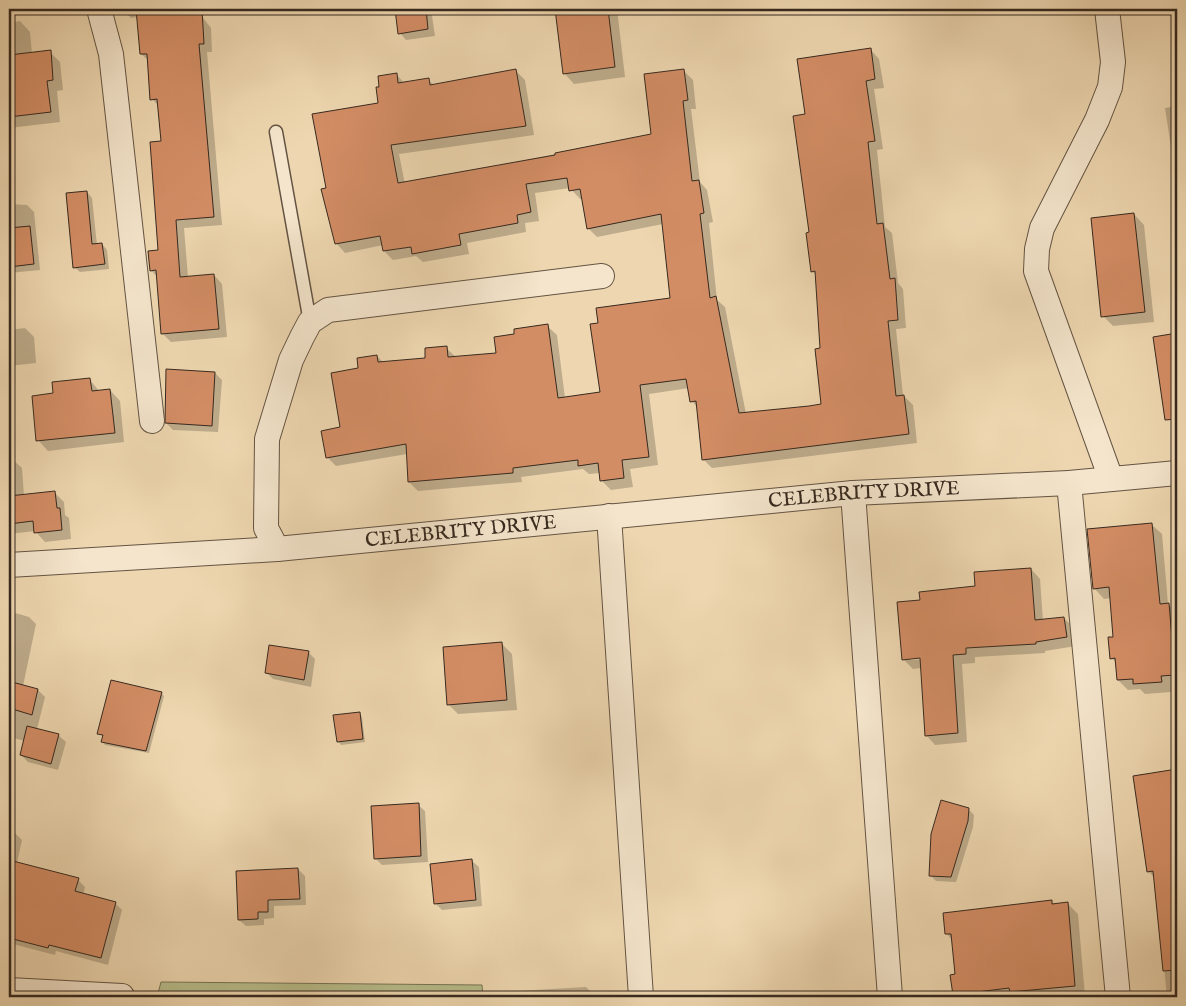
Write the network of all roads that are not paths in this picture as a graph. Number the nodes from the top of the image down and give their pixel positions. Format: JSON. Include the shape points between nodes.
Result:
{"nodes":[{"id":1,"x":100,"y":9,"type":"edge"},
{"id":2,"x":1107,"y":9,"type":"edge"},
{"id":3,"x":276,"y":132,"type":"dead end"},
{"id":4,"x":602,"y":276,"type":"dead end"},
{"id":5,"x":310,"y":322,"type":"junction"},
{"id":6,"x":152,"y":421,"type":"dead end"},
{"id":7,"x":1177,"y":473,"type":"edge"},
{"id":8,"x":1111,"y":479,"type":"junction"},
{"id":9,"x":1069,"y":483,"type":"junction"},
{"id":10,"x":853,"y":493,"type":"junction"},
{"id":11,"x":609,"y":516,"type":"junction"},
{"id":12,"x":277,"y":549,"type":"junction"},
{"id":13,"x":9,"y":565,"type":"edge"},
{"id":14,"x":9,"y":990,"type":"edge"},
{"id":15,"x":122,"y":996,"type":"dead end"},
{"id":16,"x":641,"y":997,"type":"edge"},
{"id":17,"x":890,"y":997,"type":"edge"},
{"id":18,"x":1118,"y":997,"type":"edge"}],
"edges":[{"from":1,"to":6,"type":"street","via":[[111,54]]},
{"from":2,"to":8,"type":"street","via":[[1113,62],[1110,87],[1042,228],[1036,271]]},
{"from":3,"to":5,"type":"lane"},
{"from":4,"to":5,"type":"street","via":[[328,310]]},
{"from":5,"to":12,"type":"street","via":[[291,360],[267,439],[266,528]]},
{"from":7,"to":8,"type":"street","name":"CELEBRITY DRIVE"},
{"from":8,"to":9,"type":"street","name":"CELEBRITY DRIVE"},
{"from":9,"to":10,"type":"street","name":"CELEBRITY DRIVE"},
{"from":9,"to":18,"type":"street"},
{"from":10,"to":11,"type":"street","name":"CELEBRITY DRIVE"},
{"from":10,"to":17,"type":"street"},
{"from":11,"to":12,"type":"street","name":"CELEBRITY DRIVE"},
{"from":11,"to":16,"type":"street"},
{"from":12,"to":13,"type":"street","name":"CELEBRITY DRIVE"},
{"from":14,"to":15,"type":"street"}]}
